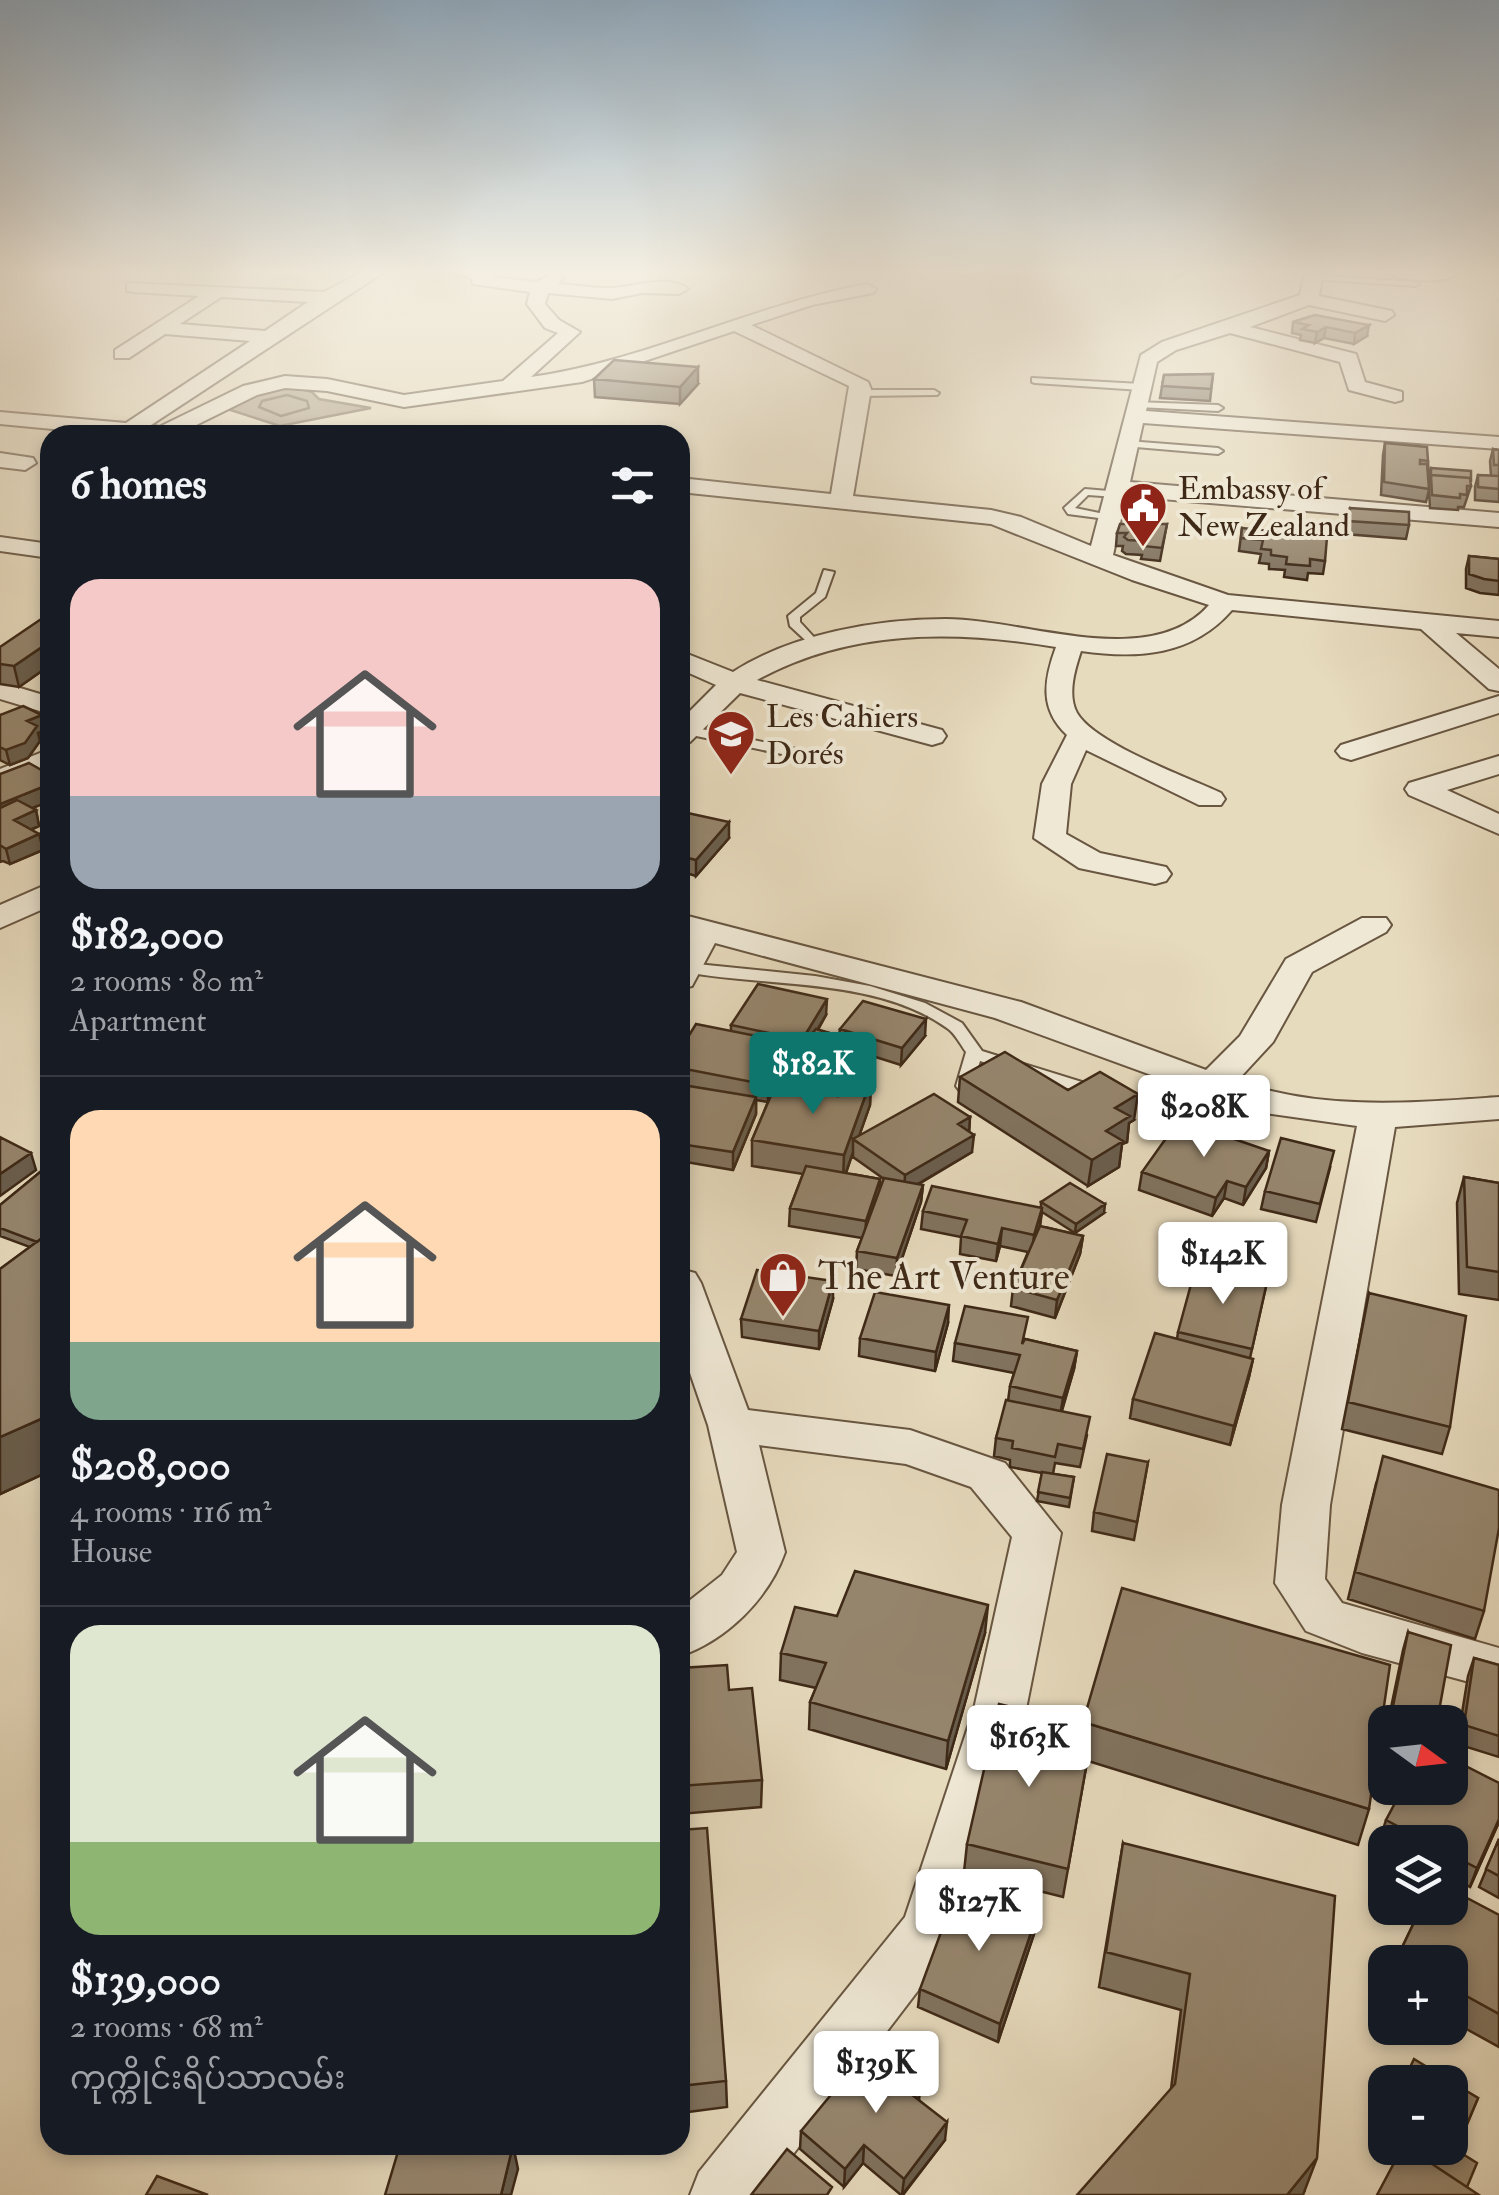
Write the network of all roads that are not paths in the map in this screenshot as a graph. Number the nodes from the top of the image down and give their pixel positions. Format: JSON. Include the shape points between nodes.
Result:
{"nodes":[{"id":1,"x":212,"y":374,"type":"edge"},
{"id":2,"x":522,"y":374,"type":"edge"},
{"id":3,"x":587,"y":374,"type":"edge"},
{"id":4,"x":845,"y":374,"type":"edge"},
{"id":5,"x":1144,"y":374,"type":"edge"},
{"id":6,"x":1353,"y":374,"type":"edge"},
{"id":7,"x":1035,"y":380,"type":"dead end"},
{"id":8,"x":509,"y":386,"type":"junction"},
{"id":9,"x":860,"y":393,"type":"junction"},
{"id":10,"x":934,"y":393,"type":"dead end"},
{"id":11,"x":1395,"y":396,"type":"dead end"},
{"id":12,"x":1138,"y":402,"type":"junction"},
{"id":13,"x":1218,"y":408,"type":"dead end"},
{"id":14,"x":0,"y":418,"type":"edge"},
{"id":15,"x":76,"y":425,"type":"edge"},
{"id":16,"x":137,"y":425,"type":"edge"},
{"id":17,"x":178,"y":425,"type":"edge"},
{"id":18,"x":1499,"y":442,"type":"edge"},
{"id":19,"x":1128,"y":444,"type":"junction"},
{"id":20,"x":1218,"y":451,"type":"dead end"},
{"id":21,"x":0,"y":460,"type":"edge"},
{"id":22,"x":24,"y":463,"type":"dead end"},
{"id":23,"x":690,"y":486,"type":"edge"},
{"id":24,"x":1117,"y":491,"type":"junction"},
{"id":25,"x":840,"y":500,"type":"junction"},
{"id":26,"x":1110,"y":518,"type":"junction"},
{"id":27,"x":1499,"y":520,"type":"edge"},
{"id":28,"x":0,"y":544,"type":"edge"},
{"id":29,"x":40,"y":550,"type":"edge"},
{"id":30,"x":1100,"y":558,"type":"junction"},
{"id":31,"x":828,"y":572,"type":"dead end"},
{"id":32,"x":1226,"y":602,"type":"junction"},
{"id":33,"x":1424,"y":619,"type":"junction"},
{"id":34,"x":1499,"y":628,"type":"edge"},
{"id":35,"x":1070,"y":641,"type":"junction"},
{"id":36,"x":816,"y":646,"type":"junction"},
{"id":37,"x":690,"y":663,"type":"edge"},
{"id":38,"x":735,"y":682,"type":"junction"},
{"id":39,"x":1499,"y":683,"type":"edge"},
{"id":40,"x":0,"y":690,"type":"edge"},
{"id":41,"x":40,"y":703,"type":"edge"},
{"id":42,"x":1499,"y":704,"type":"edge"},
{"id":43,"x":690,"y":726,"type":"edge"},
{"id":44,"x":690,"y":734,"type":"edge"},
{"id":45,"x":1080,"y":735,"type":"junction"},
{"id":46,"x":932,"y":736,"type":"dead end"},
{"id":47,"x":1351,"y":751,"type":"dead end"},
{"id":48,"x":829,"y":760,"type":"dead end"},
{"id":49,"x":40,"y":762,"type":"edge"},
{"id":50,"x":1499,"y":765,"type":"edge"},
{"id":51,"x":0,"y":780,"type":"edge"},
{"id":52,"x":1210,"y":799,"type":"dead end"},
{"id":53,"x":1499,"y":825,"type":"edge"},
{"id":54,"x":1155,"y":874,"type":"dead end"},
{"id":55,"x":40,"y":898,"type":"edge"},
{"id":56,"x":0,"y":918,"type":"edge"},
{"id":57,"x":1374,"y":925,"type":"dead end"},
{"id":58,"x":692,"y":928,"type":"edge"},
{"id":59,"x":690,"y":974,"type":"edge"},
{"id":60,"x":974,"y":1054,"type":"junction"},
{"id":61,"x":1213,"y":1084,"type":"junction"},
{"id":62,"x":1079,"y":1087,"type":"edge"},
{"id":63,"x":962,"y":1092,"type":"edge"},
{"id":64,"x":1499,"y":1108,"type":"edge"},
{"id":65,"x":1378,"y":1117,"type":"junction"},
{"id":66,"x":690,"y":1341,"type":"edge"},
{"id":67,"x":695,"y":1370,"type":"edge"},
{"id":68,"x":731,"y":1425,"type":"junction"},
{"id":69,"x":690,"y":1627,"type":"edge"},
{"id":70,"x":1499,"y":1669,"type":"edge"},
{"id":71,"x":722,"y":2195,"type":"edge"}],
"edges":[{"from":1,"to":16,"type":"street"},
{"from":2,"to":8,"type":"street"},
{"from":3,"to":8,"type":"street"},
{"from":4,"to":9,"type":"street","via":[[858,382]]},
{"from":5,"to":12,"type":"street"},
{"from":6,"to":11,"type":"street","via":[[1356,386]]},
{"from":7,"to":12,"type":"lane"},
{"from":8,"to":17,"type":"street","via":[[404,401],[285,382],[250,390]]},
{"from":9,"to":10,"type":"lane"},
{"from":9,"to":25,"type":"street"},
{"from":12,"to":13,"type":"lane"},
{"from":12,"to":18,"type":"street"},
{"from":12,"to":19,"type":"street"},
{"from":14,"to":15,"type":"street"},
{"from":19,"to":20,"type":"lane"},
{"from":19,"to":24,"type":"street"},
{"from":21,"to":22,"type":"street"},
{"from":23,"to":25,"type":"street"},
{"from":24,"to":26,"type":"street"},
{"from":24,"to":26,"type":"lane","via":[[1086,492],[1069,508]]},
{"from":24,"to":27,"type":"street"},
{"from":25,"to":30,"type":"street","via":[[991,517]]},
{"from":26,"to":30,"type":"street"},
{"from":28,"to":29,"type":"street"},
{"from":30,"to":32,"type":"street"},
{"from":31,"to":36,"type":"lane","via":[[821,595],[794,616]]},
{"from":32,"to":33,"type":"street"},
{"from":32,"to":35,"type":"street","via":[[1186,639],[1134,646]]},
{"from":33,"to":34,"type":"street"},
{"from":33,"to":39,"type":"street"},
{"from":35,"to":36,"type":"street","via":[[924,628]]},
{"from":35,"to":45,"type":"street","via":[[1061,709]]},
{"from":36,"to":38,"type":"street"},
{"from":37,"to":38,"type":"street"},
{"from":38,"to":43,"type":"street"},
{"from":38,"to":46,"type":"street"},
{"from":40,"to":41,"type":"street"},
{"from":42,"to":47,"type":"street"},
{"from":44,"to":48,"type":"lane"},
{"from":45,"to":52,"type":"street"},
{"from":45,"to":54,"type":"street","via":[[1063,760],[1050,802],[1050,838],[1090,860]]},
{"from":49,"to":51,"type":"street"},
{"from":50,"to":53,"type":"street","via":[[1420,789]]},
{"from":55,"to":56,"type":"street"},
{"from":57,"to":61,"type":"street","via":[[1298,966],[1254,1042]]},
{"from":58,"to":61,"type":"street","via":[[1008,1010]]},
{"from":59,"to":60,"type":"lane","via":[[785,977],[919,1002],[947,1016]]},
{"from":60,"to":62,"type":"lane"},
{"from":60,"to":63,"type":"lane","via":[[975,1072]]},
{"from":61,"to":65,"type":"street","via":[[1263,1102]]},
{"from":64,"to":65,"type":"street"},
{"from":65,"to":70,"type":"street","via":[[1306,1505],[1300,1583],[1324,1616]]},
{"from":66,"to":67,"type":"street"},
{"from":67,"to":68,"type":"street"},
{"from":68,"to":69,"type":"street","via":[[761,1552],[757,1569]]},
{"from":68,"to":71,"type":"street","via":[[910,1447],[988,1475],[1037,1533],[1000,1709],[929,1931]]}]}
